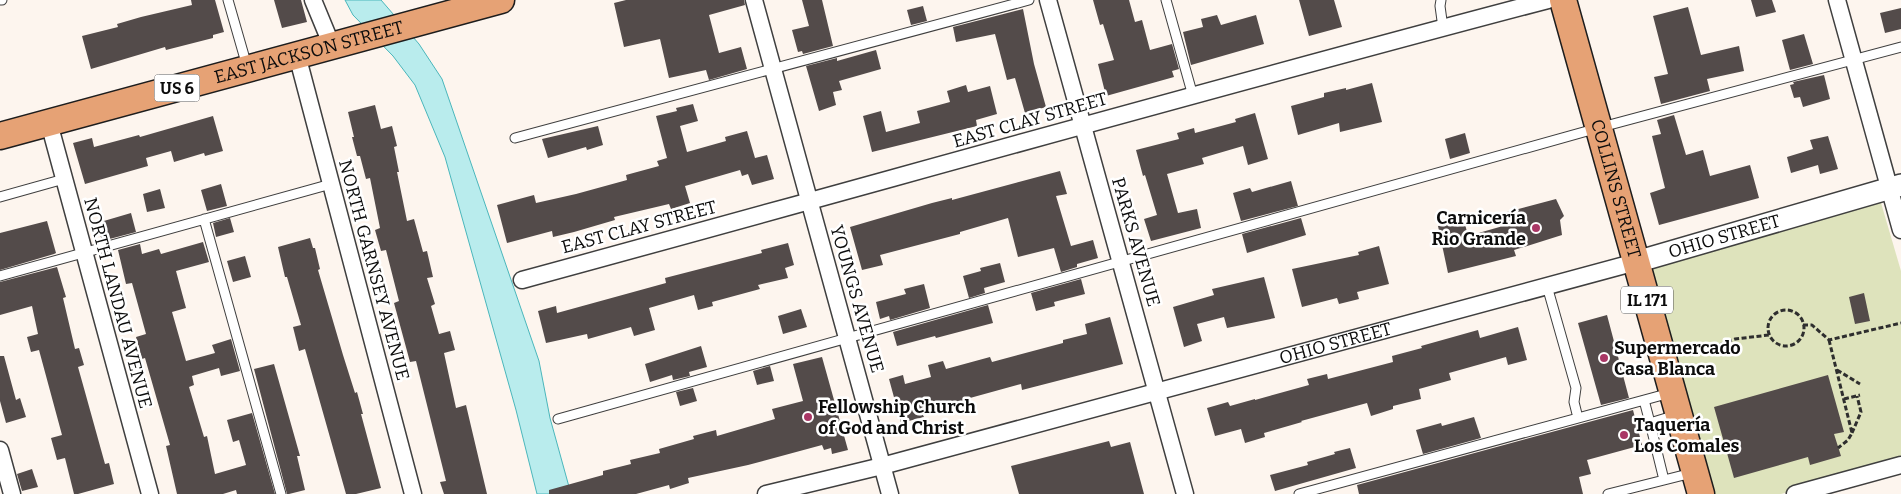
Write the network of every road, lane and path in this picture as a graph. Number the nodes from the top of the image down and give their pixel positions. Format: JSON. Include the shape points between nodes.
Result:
{"nodes":[{"id":1,"x":228,"y":0,"type":"edge"},
{"id":2,"x":313,"y":0,"type":"edge"},
{"id":3,"x":501,"y":0,"type":"edge"},
{"id":4,"x":754,"y":0,"type":"edge"},
{"id":5,"x":1028,"y":0,"type":"edge"},
{"id":6,"x":1048,"y":0,"type":"edge"},
{"id":7,"x":1166,"y":0,"type":"edge"},
{"id":8,"x":1441,"y":0,"type":"edge"},
{"id":9,"x":1548,"y":0,"type":"edge"},
{"id":10,"x":1562,"y":0,"type":"edge"},
{"id":11,"x":1836,"y":0,"type":"edge"},
{"id":12,"x":1443,"y":28,"type":"junction"},
{"id":13,"x":343,"y":43,"type":"junction"},
{"id":14,"x":1901,"y":47,"type":"edge"},
{"id":15,"x":297,"y":55,"type":"junction"},
{"id":16,"x":1853,"y":60,"type":"junction"},
{"id":17,"x":771,"y":68,"type":"junction"},
{"id":18,"x":247,"y":69,"type":"junction"},
{"id":19,"x":1193,"y":96,"type":"junction"},
{"id":20,"x":48,"y":123,"type":"junction"},
{"id":21,"x":1082,"y":125,"type":"junction"},
{"id":22,"x":1598,"y":128,"type":"junction"},
{"id":23,"x":0,"y":136,"type":"edge"},
{"id":24,"x":515,"y":138,"type":"dead end"},
{"id":25,"x":64,"y":179,"type":"junction"},
{"id":26,"x":331,"y":184,"type":"junction"},
{"id":27,"x":1895,"y":187,"type":"edge"},
{"id":28,"x":0,"y":197,"type":"edge"},
{"id":29,"x":809,"y":202,"type":"junction"},
{"id":30,"x":204,"y":219,"type":"junction"},
{"id":31,"x":1901,"y":230,"type":"edge"},
{"id":32,"x":84,"y":252,"type":"junction"},
{"id":33,"x":1120,"y":261,"type":"junction"},
{"id":34,"x":1636,"y":262,"type":"junction"},
{"id":35,"x":0,"y":276,"type":"edge"},
{"id":36,"x":522,"y":280,"type":"dead end"},
{"id":37,"x":1547,"y":286,"type":"junction"},
{"id":38,"x":1901,"y":323,"type":"edge"},
{"id":39,"x":1804,"y":325,"type":"junction"},
{"id":40,"x":1770,"y":335,"type":"junction"},
{"id":41,"x":847,"y":339,"type":"junction"},
{"id":42,"x":1829,"y":340,"type":"junction"},
{"id":43,"x":1692,"y":356,"type":"dead end"},
{"id":44,"x":1836,"y":370,"type":"junction"},
{"id":45,"x":1860,"y":384,"type":"dead end"},
{"id":46,"x":1157,"y":392,"type":"junction"},
{"id":47,"x":1644,"y":400,"type":"junction"},
{"id":48,"x":1844,"y":400,"type":"junction"},
{"id":49,"x":1675,"y":403,"type":"junction"},
{"id":50,"x":1578,"y":418,"type":"junction"},
{"id":51,"x":558,"y":419,"type":"dead end"},
{"id":52,"x":1650,"y":423,"type":"junction"},
{"id":53,"x":1852,"y":433,"type":"junction"},
{"id":54,"x":1838,"y":448,"type":"dead end"},
{"id":55,"x":0,"y":450,"type":"edge"},
{"id":56,"x":1901,"y":465,"type":"edge"},
{"id":57,"x":882,"y":466,"type":"junction"},
{"id":58,"x":1664,"y":480,"type":"junction"},
{"id":59,"x":1698,"y":483,"type":"edge"},
{"id":60,"x":12,"y":494,"type":"edge"},
{"id":61,"x":150,"y":494,"type":"edge"},
{"id":62,"x":281,"y":494,"type":"edge"},
{"id":63,"x":413,"y":494,"type":"edge"},
{"id":64,"x":766,"y":494,"type":"edge"},
{"id":65,"x":890,"y":494,"type":"edge"},
{"id":66,"x":1185,"y":494,"type":"edge"},
{"id":67,"x":1299,"y":494,"type":"edge"},
{"id":68,"x":1608,"y":494,"type":"edge"},
{"id":69,"x":1795,"y":494,"type":"edge"}],
"edges":[{"from":1,"to":18,"type":"lane"},
{"from":2,"to":13,"type":"street"},
{"from":3,"to":13,"type":"main road","name":"EAST JACKSON STREET","number":"US 6"},
{"from":4,"to":17,"type":"street","name":"YOUNGS AVENUE"},
{"from":5,"to":17,"type":"lane"},
{"from":6,"to":21,"type":"street","name":"PARKS AVENUE"},
{"from":7,"to":19,"type":"lane"},
{"from":8,"to":12,"type":"lane"},
{"from":9,"to":12,"type":"street","name":"EAST CLAY STREET"},
{"from":10,"to":22,"type":"main road","name":"COLLINS STREET","number":"IL 171"},
{"from":11,"to":16,"type":"street"},
{"from":12,"to":19,"type":"street","name":"EAST CLAY STREET"},
{"from":13,"to":15,"type":"main road","name":"EAST JACKSON STREET","number":"US 6"},
{"from":14,"to":16,"type":"lane"},
{"from":15,"to":18,"type":"main road","name":"EAST JACKSON STREET","number":"US 6"},
{"from":15,"to":26,"type":"street","name":"NORTH GARNSEY AVENUE"},
{"from":16,"to":22,"type":"lane"},
{"from":16,"to":27,"type":"street"},
{"from":17,"to":24,"type":"lane"},
{"from":17,"to":29,"type":"street","name":"YOUNGS AVENUE"},
{"from":18,"to":20,"type":"main road","name":"EAST JACKSON STREET","number":"US 6"},
{"from":19,"to":21,"type":"street","name":"EAST CLAY STREET"},
{"from":20,"to":23,"type":"main road","name":"EAST JACKSON STREET","number":"US 6"},
{"from":20,"to":25,"type":"street","name":"NORTH LANDAU AVENUE"},
{"from":21,"to":29,"type":"street","name":"EAST CLAY STREET"},
{"from":21,"to":33,"type":"street","name":"PARKS AVENUE"},
{"from":22,"to":33,"type":"lane"},
{"from":22,"to":34,"type":"main road","name":"COLLINS STREET","number":"IL 171"},
{"from":25,"to":28,"type":"lane"},
{"from":25,"to":32,"type":"street","name":"NORTH LANDAU AVENUE"},
{"from":26,"to":30,"type":"lane"},
{"from":26,"to":63,"type":"street","name":"NORTH GARNSEY AVENUE"},
{"from":27,"to":31,"type":"street"},
{"from":27,"to":34,"type":"street","name":"OHIO STREET"},
{"from":29,"to":36,"type":"street","name":"EAST CLAY STREET"},
{"from":29,"to":41,"type":"street","name":"YOUNGS AVENUE"},
{"from":30,"to":32,"type":"lane"},
{"from":30,"to":62,"type":"lane"},
{"from":32,"to":35,"type":"lane"},
{"from":32,"to":61,"type":"street","name":"NORTH LANDAU AVENUE"},
{"from":33,"to":41,"type":"lane"},
{"from":33,"to":46,"type":"street","name":"PARKS AVENUE"},
{"from":34,"to":37,"type":"street","name":"OHIO STREET"},
{"from":34,"to":49,"type":"main road","name":"COLLINS STREET","number":"IL 171"},
{"from":37,"to":46,"type":"street","name":"OHIO STREET"},
{"from":37,"to":50,"type":"lane","via":[[1576,388],[1574,402]]},
{"from":38,"to":42,"type":"path"},
{"from":39,"to":40,"type":"path","via":[[1802,337],[1792,345],[1780,345]]},
{"from":39,"to":40,"type":"path","via":[[1794,312],[1782,311],[1770,321]]},
{"from":39,"to":42,"type":"path","via":[[1812,325]]},
{"from":40,"to":43,"type":"path","via":[[1735,339]]},
{"from":41,"to":51,"type":"lane"},
{"from":41,"to":57,"type":"street","name":"YOUNGS AVENUE"},
{"from":42,"to":44,"type":"path"},
{"from":44,"to":45,"type":"path"},
{"from":44,"to":48,"type":"path"},
{"from":46,"to":57,"type":"street","name":"OHIO STREET"},
{"from":46,"to":66,"type":"street","name":"PARKS AVENUE"},
{"from":47,"to":49,"type":"lane"},
{"from":47,"to":50,"type":"lane"},
{"from":47,"to":52,"type":"lane"},
{"from":48,"to":53,"type":"path"},
{"from":48,"to":53,"type":"path","via":[[1858,395],[1861,412]]},
{"from":49,"to":52,"type":"lane"},
{"from":49,"to":59,"type":"main road","name":"COLLINS STREET","number":"IL 171"},
{"from":50,"to":67,"type":"lane"},
{"from":52,"to":58,"type":"lane"},
{"from":53,"to":54,"type":"path"},
{"from":55,"to":60,"type":"street"},
{"from":56,"to":69,"type":"street"},
{"from":57,"to":64,"type":"street","name":"OHIO STREET"},
{"from":57,"to":65,"type":"street","name":"YOUNGS AVENUE"},
{"from":58,"to":59,"type":"lane"},
{"from":58,"to":68,"type":"lane"}]}
